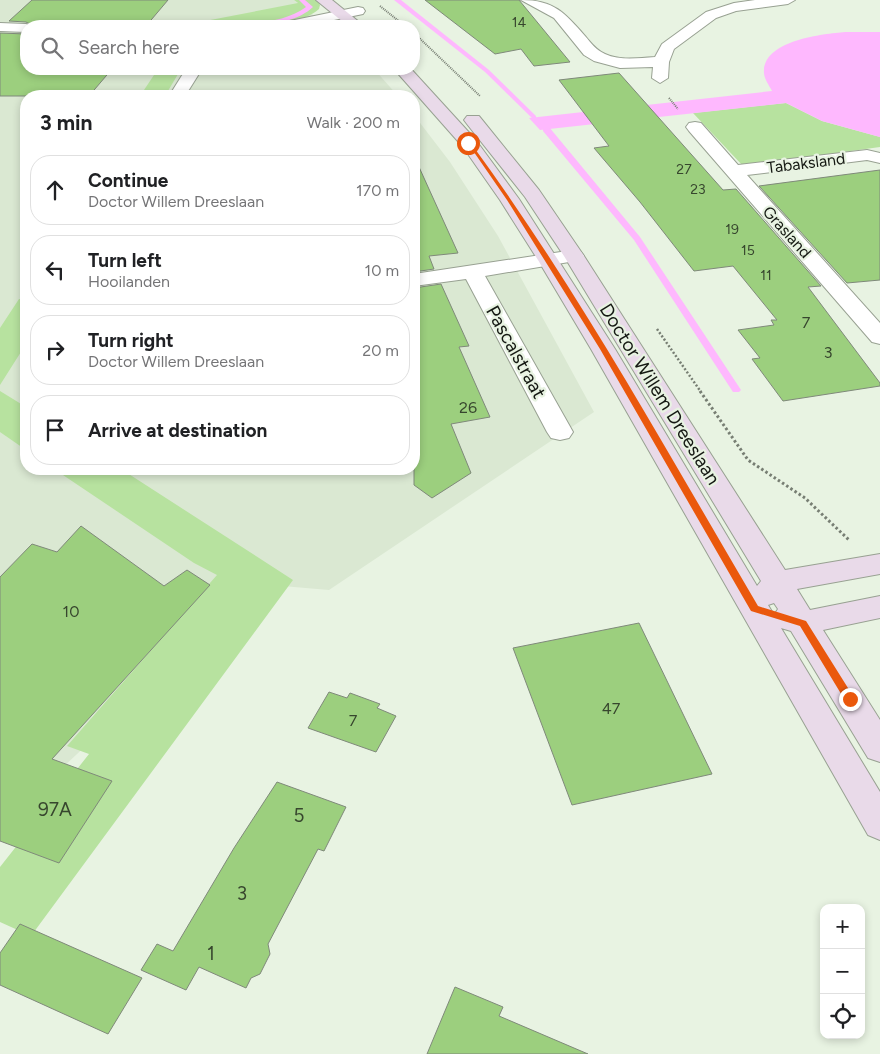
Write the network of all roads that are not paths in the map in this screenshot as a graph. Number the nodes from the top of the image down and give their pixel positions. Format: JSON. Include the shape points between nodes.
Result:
{"nodes":[{"id":1,"x":323,"y":0,"type":"edge"},
{"id":2,"x":528,"y":0,"type":"edge"},
{"id":3,"x":788,"y":0,"type":"edge"},
{"id":4,"x":355,"y":16,"type":"edge"},
{"id":5,"x":327,"y":20,"type":"edge"},
{"id":6,"x":341,"y":20,"type":"edge"},
{"id":7,"x":0,"y":27,"type":"edge"},
{"id":8,"x":20,"y":28,"type":"edge"},
{"id":9,"x":662,"y":62,"type":"junction"},
{"id":10,"x":190,"y":75,"type":"edge"},
{"id":11,"x":420,"y":75,"type":"edge"},
{"id":12,"x":660,"y":78,"type":"dead end"},
{"id":13,"x":180,"y":90,"type":"edge"},
{"id":14,"x":461,"y":106,"type":"dead end"},
{"id":15,"x":695,"y":127,"type":"dead end"},
{"id":16,"x":880,"y":158,"type":"edge"},
{"id":17,"x":733,"y":171,"type":"junction"},
{"id":18,"x":574,"y":256,"type":"junction"},
{"id":19,"x":548,"y":260,"type":"junction"},
{"id":20,"x":472,"y":271,"type":"junction"},
{"id":21,"x":420,"y":279,"type":"edge"},
{"id":22,"x":880,"y":305,"type":"edge"},
{"id":23,"x":855,"y":307,"type":"junction"},
{"id":24,"x":880,"y":337,"type":"edge"},
{"id":25,"x":560,"y":432,"type":"dead end"},
{"id":26,"x":875,"y":565,"type":"edge"},
{"id":27,"x":777,"y":582,"type":"junction"},
{"id":28,"x":880,"y":607,"type":"edge"},
{"id":29,"x":754,"y":609,"type":"junction"},
{"id":30,"x":803,"y":623,"type":"junction"},
{"id":31,"x":880,"y":748,"type":"edge"},
{"id":32,"x":880,"y":824,"type":"edge"}],
"edges":[{"from":1,"to":4,"type":"main road"},
{"from":2,"to":9,"type":"street","via":[[558,15],[590,52],[600,58],[620,63]]},
{"from":3,"to":9,"type":"street","via":[[734,7],[711,14],[673,40]]},
{"from":4,"to":5,"type":"street"},
{"from":4,"to":6,"type":"street"},
{"from":7,"to":8,"type":"street"},
{"from":9,"to":12,"type":"street"},
{"from":10,"to":13,"type":"street"},
{"from":11,"to":19,"type":"main road","name":"Doctor Willem Dreeslaan"},
{"from":14,"to":18,"type":"main road","name":"Doctor Willem Dreeslaan","via":[[532,194]]},
{"from":15,"to":17,"type":"street","name":"Grasland"},
{"from":16,"to":17,"type":"street","name":"Tabaksland","via":[[867,155]]},
{"from":17,"to":23,"type":"street","name":"Grasland"},
{"from":18,"to":19,"type":"street"},
{"from":18,"to":27,"type":"main road","name":"Doctor Willem Dreeslaan"},
{"from":19,"to":20,"type":"street"},
{"from":19,"to":29,"type":"main road","name":"Doctor Willem Dreeslaan"},
{"from":20,"to":21,"type":"street"},
{"from":20,"to":25,"type":"street","name":"Pascalstraat"},
{"from":22,"to":23,"type":"street"},
{"from":23,"to":24,"type":"street","name":"Grasland"},
{"from":26,"to":27,"type":"main road"},
{"from":27,"to":29,"type":"main road"},
{"from":27,"to":30,"type":"main road","name":"Doctor Willem Dreeslaan"},
{"from":28,"to":30,"type":"main road"},
{"from":29,"to":30,"type":"main road"},
{"from":29,"to":32,"type":"main road","name":"Doctor Willem Dreeslaan"},
{"from":30,"to":31,"type":"main road","name":"Doctor Willem Dreeslaan"}]}
